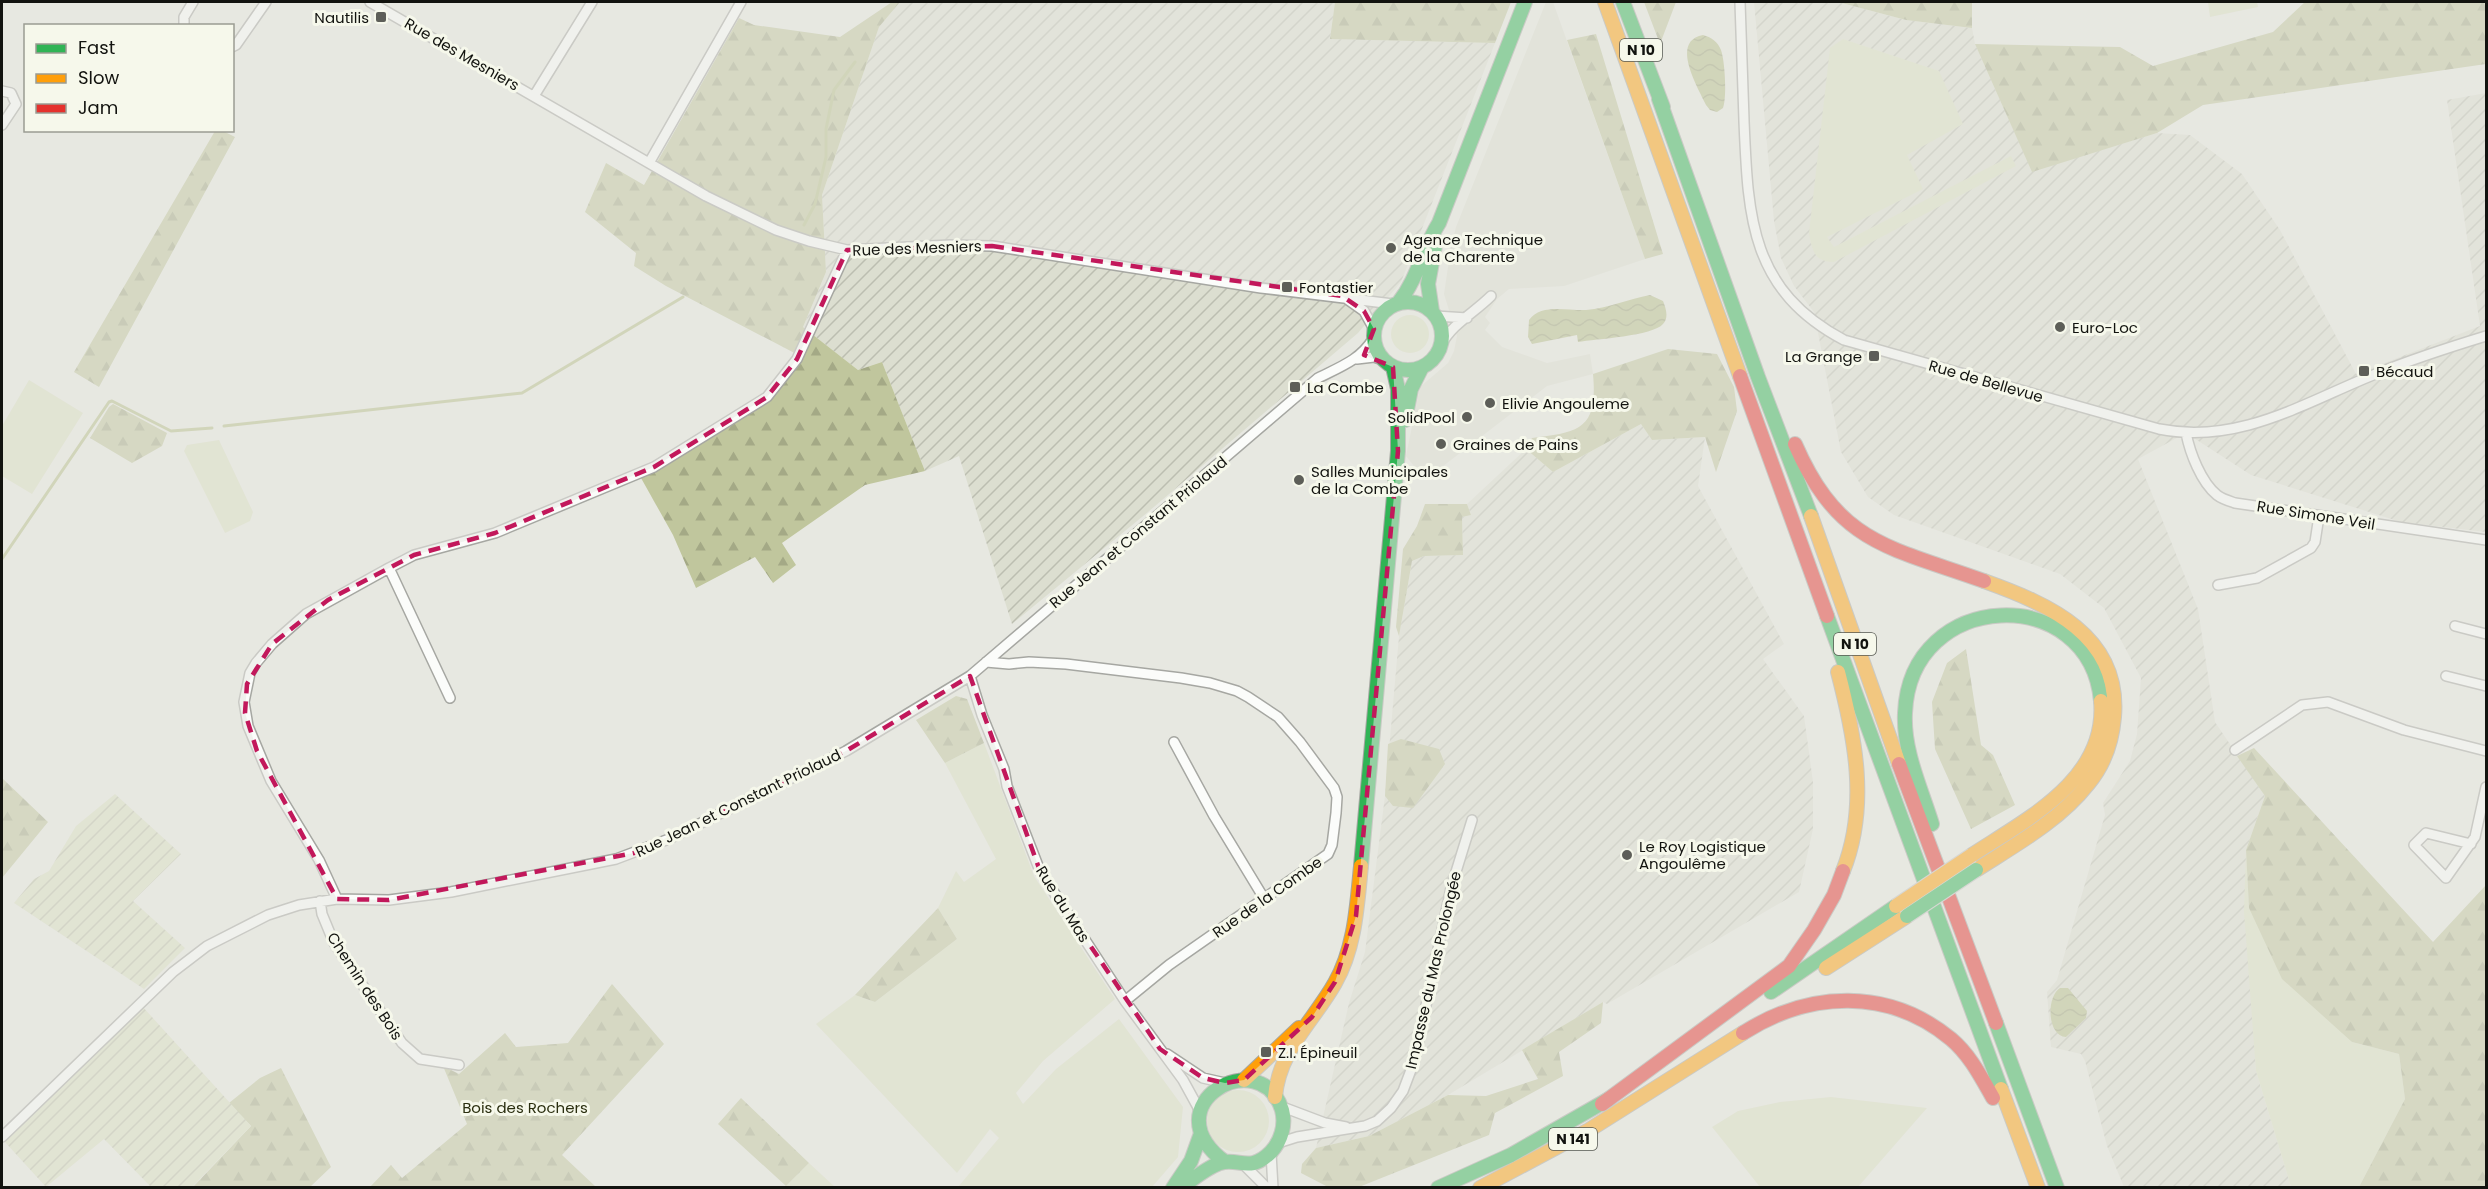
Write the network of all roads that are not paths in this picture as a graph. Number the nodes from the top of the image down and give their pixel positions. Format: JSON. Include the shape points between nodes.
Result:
{"nodes":[{"id":1,"x":194,"y":2,"type":"edge"},
{"id":2,"x":266,"y":2,"type":"edge"},
{"id":3,"x":370,"y":2,"type":"edge"},
{"id":4,"x":592,"y":2,"type":"edge"},
{"id":5,"x":741,"y":2,"type":"edge"},
{"id":6,"x":1525,"y":2,"type":"edge"},
{"id":7,"x":1605,"y":2,"type":"edge"},
{"id":8,"x":1623,"y":2,"type":"edge"},
{"id":9,"x":1740,"y":2,"type":"edge"},
{"id":10,"x":184,"y":24,"type":"edge"},
{"id":11,"x":234,"y":46,"type":"edge"},
{"id":12,"x":2,"y":91,"type":"edge"},
{"id":13,"x":534,"y":96,"type":"junction"},
{"id":14,"x":1659,"y":99,"type":"junction"},
{"id":15,"x":2,"y":125,"type":"edge"},
{"id":16,"x":649,"y":163,"type":"junction"},
{"id":17,"x":1439,"y":223,"type":"junction"},
{"id":18,"x":847,"y":250,"type":"junction"},
{"id":19,"x":1342,"y":296,"type":"junction"},
{"id":20,"x":1491,"y":296,"type":"dead end"},
{"id":21,"x":1396,"y":303,"type":"junction"},
{"id":22,"x":1434,"y":314,"type":"junction"},
{"id":23,"x":1467,"y":318,"type":"junction"},
{"id":24,"x":1374,"y":334,"type":"junction"},
{"id":25,"x":2487,"y":336,"type":"edge"},
{"id":26,"x":1441,"y":345,"type":"junction"},
{"id":27,"x":1357,"y":359,"type":"junction"},
{"id":28,"x":1388,"y":363,"type":"junction"},
{"id":29,"x":1422,"y":367,"type":"junction"},
{"id":30,"x":2186,"y":433,"type":"junction"},
{"id":31,"x":1398,"y":451,"type":"junction"},
{"id":32,"x":1776,"y":470,"type":"junction"},
{"id":33,"x":2319,"y":516,"type":"junction"},
{"id":34,"x":2487,"y":540,"type":"edge"},
{"id":35,"x":389,"y":567,"type":"junction"},
{"id":36,"x":2218,"y":585,"type":"dead end"},
{"id":37,"x":2455,"y":626,"type":"dead end"},
{"id":38,"x":2487,"y":634,"type":"edge"},
{"id":39,"x":986,"y":662,"type":"junction"},
{"id":40,"x":970,"y":676,"type":"junction"},
{"id":41,"x":2446,"y":676,"type":"dead end"},
{"id":42,"x":2487,"y":686,"type":"edge"},
{"id":43,"x":450,"y":698,"type":"dead end"},
{"id":44,"x":1174,"y":742,"type":"dead end"},
{"id":45,"x":2235,"y":750,"type":"dead end"},
{"id":46,"x":2487,"y":751,"type":"edge"},
{"id":47,"x":2487,"y":787,"type":"edge"},
{"id":48,"x":1472,"y":820,"type":"dead end"},
{"id":49,"x":2471,"y":844,"type":"junction"},
{"id":50,"x":337,"y":899,"type":"junction"},
{"id":51,"x":1265,"y":900,"type":"junction"},
{"id":52,"x":320,"y":901,"type":"junction"},
{"id":53,"x":1125,"y":1001,"type":"junction"},
{"id":54,"x":1991,"y":1012,"type":"junction"},
{"id":55,"x":1312,"y":1017,"type":"junction"},
{"id":56,"x":1160,"y":1049,"type":"junction"},
{"id":57,"x":459,"y":1065,"type":"dead end"},
{"id":58,"x":1244,"y":1080,"type":"junction"},
{"id":59,"x":1225,"y":1083,"type":"junction"},
{"id":60,"x":1658,"y":1086,"type":"junction"},
{"id":61,"x":1278,"y":1101,"type":"junction"},
{"id":62,"x":1602,"y":1104,"type":"junction"},
{"id":63,"x":1200,"y":1111,"type":"junction"},
{"id":64,"x":1352,"y":1128,"type":"junction"},
{"id":65,"x":1200,"y":1136,"type":"junction"},
{"id":66,"x":2,"y":1137,"type":"edge"},
{"id":67,"x":1274,"y":1148,"type":"junction"},
{"id":68,"x":1225,"y":1162,"type":"junction"},
{"id":69,"x":1244,"y":1165,"type":"junction"},
{"id":70,"x":1173,"y":1188,"type":"edge"},
{"id":71,"x":1181,"y":1188,"type":"edge"},
{"id":72,"x":1267,"y":1188,"type":"edge"},
{"id":73,"x":1273,"y":1188,"type":"edge"},
{"id":74,"x":1438,"y":1188,"type":"edge"},
{"id":75,"x":1480,"y":1188,"type":"edge"},
{"id":76,"x":2030,"y":1188,"type":"edge"},
{"id":77,"x":2038,"y":1188,"type":"edge"},
{"id":78,"x":2057,"y":1188,"type":"edge"}],
"edges":[{"from":1,"to":10,"type":"street"},
{"from":2,"to":11,"type":"street"},
{"from":3,"to":13,"type":"street","name":"Rue des Mesniers"},
{"from":4,"to":13,"type":"street"},
{"from":5,"to":16,"type":"street"},
{"from":6,"to":17,"type":"main road"},
{"from":7,"to":32,"type":"main road","number":"N 10"},
{"from":8,"to":14,"type":"main road","number":"N 10"},
{"from":9,"to":30,"type":"street","name":"Rue de Bellevue","via":[[1750,206],[1769,270],[1785,295],[1806,316],[1844,340],[1871,349],[2159,429]]},
{"from":12,"to":15,"type":"street","via":[[11,93],[16,104]]},
{"from":13,"to":16,"type":"street","name":"Rue des Mesniers"},
{"from":14,"to":54,"type":"main road","number":"N 10"},
{"from":14,"to":60,"type":"main road","bridge":true,"via":[[1801,458],[1829,505],[1854,529],[1885,547],[2053,610],[2084,633],[2099,651],[2115,700],[2109,746],[2076,798],[2015,844],[1711,1046]]},
{"from":16,"to":18,"type":"street","name":"Rue des Mesniers","via":[[764,225],[809,242]]},
{"from":17,"to":21,"type":"main road","via":[[1412,284]]},
{"from":17,"to":22,"type":"main road","via":[[1429,274]]},
{"from":18,"to":19,"type":"street","name":"Rue des Mesniers","via":[[992,246]]},
{"from":18,"to":35,"type":"street","via":[[797,360],[766,397],[654,467],[504,530],[414,555]]},
{"from":19,"to":21,"type":"street","name":"Rue des Mesniers"},
{"from":19,"to":24,"type":"street","via":[[1364,311]]},
{"from":20,"to":23,"type":"street"},
{"from":21,"to":22,"type":"main road","via":[[1422,304]]},
{"from":21,"to":24,"type":"main road","via":[[1381,314]]},
{"from":22,"to":23,"type":"street"},
{"from":22,"to":26,"type":"main road","via":[[1442,335]]},
{"from":23,"to":26,"type":"street","via":[[1450,329]]},
{"from":24,"to":27,"type":"street","name":"Rue Jean et Constant Priolaud"},
{"from":24,"to":28,"type":"main road","via":[[1376,350]]},
{"from":25,"to":30,"type":"street","name":"Rue de Bellevue","via":[[2234,430]]},
{"from":26,"to":29,"type":"main road"},
{"from":27,"to":28,"type":"street","name":"Rue Jean et Constant Priolaud","via":[[1374,357]]},
{"from":27,"to":39,"type":"street","name":"Rue Jean et Constant Priolaud","via":[[1318,378]]},
{"from":28,"to":29,"type":"main road","via":[[1413,370]]},
{"from":28,"to":31,"type":"main road","via":[[1398,388]]},
{"from":29,"to":31,"type":"main road","via":[[1411,389]]},
{"from":30,"to":33,"type":"street","name":"Rue Simone Veil","via":[[2207,484],[2218,496],[2235,503]]},
{"from":31,"to":55,"type":"main road","via":[[1356,916],[1340,973]]},
{"from":32,"to":62,"type":"main road","via":[[1856,742],[1858,814],[1850,855],[1837,891],[1789,966]]},
{"from":32,"to":77,"type":"main road","number":"N 10"},
{"from":33,"to":34,"type":"street","name":"Rue Simone Veil"},
{"from":33,"to":36,"type":"street","via":[[2311,548],[2257,578]]},
{"from":35,"to":43,"type":"street"},
{"from":35,"to":50,"type":"street","via":[[328,600],[291,626],[256,663],[247,684],[245,713],[257,750]]},
{"from":37,"to":38,"type":"street"},
{"from":39,"to":40,"type":"street","name":"Rue Jean et Constant Priolaud"},
{"from":39,"to":51,"type":"street","name":"Rue de la Combe","via":[[1066,664],[1210,683],[1238,691],[1278,717],[1334,788],[1336,813],[1328,854]]},
{"from":40,"to":50,"type":"street","name":"Rue Jean et Constant Priolaud","via":[[846,751],[639,852],[495,884],[403,899]]},
{"from":40,"to":53,"type":"street","name":"Rue du Mas","via":[[1040,871]]},
{"from":41,"to":42,"type":"street"},
{"from":44,"to":51,"type":"street"},
{"from":45,"to":46,"type":"street","via":[[2302,705],[2328,702],[2404,730]]},
{"from":47,"to":49,"type":"street"},
{"from":48,"to":64,"type":"street","name":"Impasse du Mas Prolongée","via":[[1451,888],[1414,1062],[1391,1108],[1377,1121]]},
{"from":49,"to":49,"type":"street","via":[[2446,878],[2414,845],[2426,832]]},
{"from":50,"to":52,"type":"street","name":"Rue Jean et Constant Priolaud"},
{"from":51,"to":53,"type":"street","name":"Rue de la Combe","via":[[1169,965]]},
{"from":52,"to":57,"type":"street","name":"Chemin des Bois","via":[[334,943],[402,1043],[420,1059]]},
{"from":52,"to":66,"type":"street","name":"Rue Jean et Constant Priolaud","via":[[268,915],[194,955],[147,995]]},
{"from":53,"to":56,"type":"street","name":"Rue du Mas"},
{"from":54,"to":62,"type":"main road","bridge":true,"via":[[1911,754],[1905,717],[1918,662],[1931,645],[1952,628],[1974,617],[1995,613],[2018,614],[2062,631],[2080,646],[2092,664],[2103,708],[2100,732],[2081,772],[2058,796],[1972,855],[1896,906],[1803,971]]},
{"from":54,"to":78,"type":"main road","number":"N 10"},
{"from":55,"to":58,"type":"main road"},
{"from":55,"to":61,"type":"main road","via":[[1281,1065]]},
{"from":56,"to":59,"type":"street","name":"Rue du Mas","via":[[1203,1078]]},
{"from":56,"to":63,"type":"street","name":"Rue du Mas"},
{"from":58,"to":59,"type":"main road"},
{"from":58,"to":61,"type":"main road","via":[[1262,1085]]},
{"from":59,"to":63,"type":"main road","via":[[1209,1094]]},
{"from":60,"to":75,"type":"main road","number":"N 141","via":[[1562,1145]]},
{"from":60,"to":76,"type":"main road","via":[[1762,1020],[1793,1006],[1845,999],[1881,1003],[1931,1024],[1971,1060],[1987,1084]]},
{"from":61,"to":64,"type":"street","via":[[1325,1123]]},
{"from":61,"to":67,"type":"main road","via":[[1284,1125]]},
{"from":62,"to":74,"type":"main road","number":"N 141","via":[[1511,1155]]},
{"from":63,"to":65,"type":"main road"},
{"from":64,"to":67,"type":"street","name":"Impasse du Mas Prolongée","via":[[1297,1137]]},
{"from":65,"to":68,"type":"main road","via":[[1210,1152]]},
{"from":65,"to":70,"type":"main road","via":[[1191,1161]]},
{"from":67,"to":69,"type":"main road","via":[[1254,1163]]},
{"from":67,"to":73,"type":"street"},
{"from":68,"to":69,"type":"main road"},
{"from":68,"to":71,"type":"main road"},
{"from":69,"to":72,"type":"street"}]}
